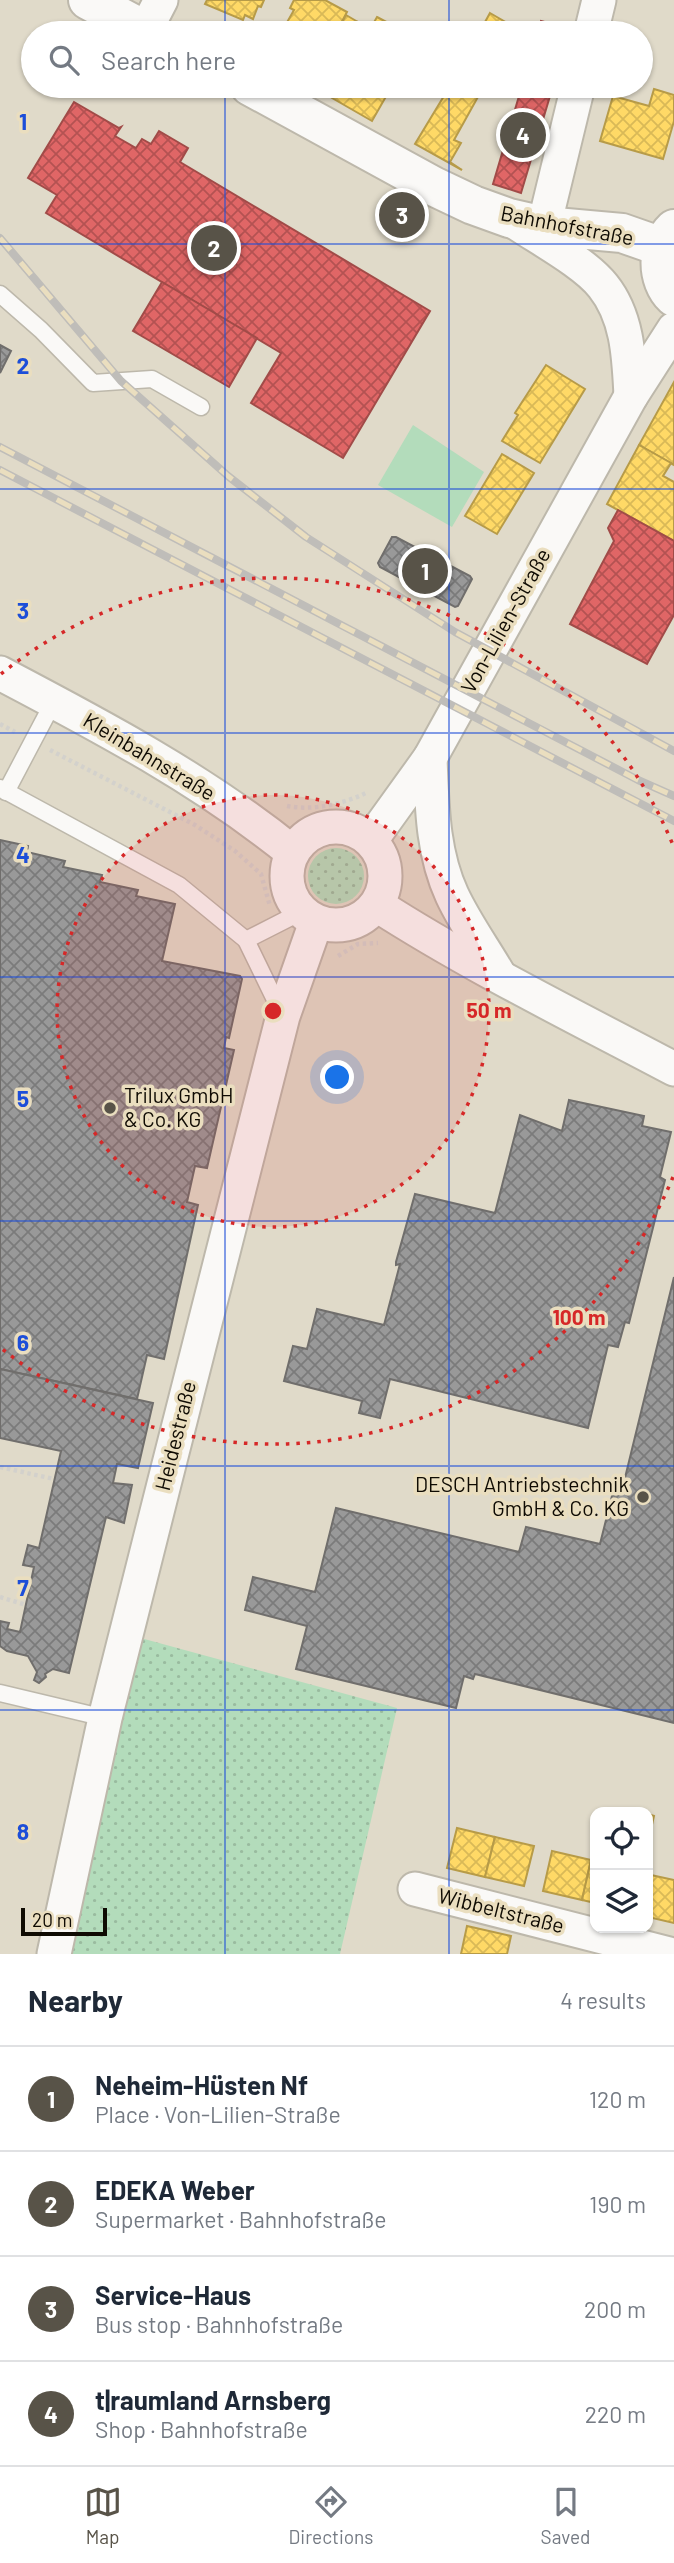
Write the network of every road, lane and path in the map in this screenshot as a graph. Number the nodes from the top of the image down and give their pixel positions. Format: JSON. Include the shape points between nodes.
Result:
{"nodes":[{"id":1,"x":88,"y":0,"type":"edge"},
{"id":2,"x":599,"y":0,"type":"edge"},
{"id":3,"x":152,"y":21,"type":"edge"},
{"id":4,"x":594,"y":21,"type":"edge"},
{"id":5,"x":272,"y":98,"type":"edge"},
{"id":6,"x":574,"y":98,"type":"edge"},
{"id":7,"x":527,"y":222,"type":"junction"},
{"id":8,"x":668,"y":238,"type":"edge"},
{"id":9,"x":0,"y":294,"type":"edge"},
{"id":10,"x":674,"y":297,"type":"edge"},
{"id":11,"x":674,"y":329,"type":"edge"},
{"id":12,"x":631,"y":396,"type":"junction"},
{"id":13,"x":201,"y":407,"type":"dead end"},
{"id":14,"x":0,"y":673,"type":"edge"},
{"id":15,"x":54,"y":701,"type":"junction"},
{"id":16,"x":0,"y":724,"type":"edge"},
{"id":17,"x":34,"y":741,"type":"junction"},
{"id":18,"x":430,"y":758,"type":"junction"},
{"id":19,"x":3,"y":790,"type":"edge"},
{"id":20,"x":371,"y":840,"type":"junction"},
{"id":21,"x":292,"y":852,"type":"junction"},
{"id":22,"x":377,"y":905,"type":"junction"},
{"id":23,"x":298,"y":920,"type":"junction"},
{"id":24,"x":246,"y":940,"type":"junction"},
{"id":25,"x":390,"y":948,"type":"dead end"},
{"id":26,"x":335,"y":963,"type":"dead end"},
{"id":27,"x":500,"y":977,"type":"junction"},
{"id":28,"x":283,"y":1016,"type":"junction"},
{"id":29,"x":674,"y":1069,"type":"edge"},
{"id":30,"x":0,"y":1466,"type":"edge"},
{"id":31,"x":54,"y":1479,"type":"dead end"},
{"id":32,"x":0,"y":1597,"type":"edge"},
{"id":33,"x":26,"y":1605,"type":"dead end"},
{"id":34,"x":0,"y":1693,"type":"edge"},
{"id":35,"x":105,"y":1718,"type":"junction"},
{"id":36,"x":415,"y":1889,"type":"dead end"},
{"id":37,"x":54,"y":1954,"type":"edge"},
{"id":38,"x":668,"y":1954,"type":"edge"}],
"edges":[{"from":1,"to":3,"type":"street"},
{"from":2,"to":4,"type":"street"},
{"from":5,"to":7,"type":"street","name":"Bahnhofstraße","via":[[433,186]]},
{"from":6,"to":7,"type":"street"},
{"from":7,"to":8,"type":"street","name":"Bahnhofstraße"},
{"from":7,"to":12,"type":"street","via":[[591,272],[612,299],[624,328]]},
{"from":8,"to":10,"type":"street","name":"Bahnhofstraße","via":[[660,271]]},
{"from":9,"to":13,"type":"lane","via":[[93,383],[152,379]]},
{"from":11,"to":12,"type":"street","name":"Von-Lilien-Straße"},
{"from":12,"to":18,"type":"street","name":"Von-Lilien-Straße"},
{"from":14,"to":15,"type":"street","name":"Kleinbahnstraße"},
{"from":15,"to":17,"type":"lane"},
{"from":15,"to":21,"type":"street","name":"Kleinbahnstraße","via":[[254,821]]},
{"from":16,"to":17,"type":"path"},
{"from":17,"to":19,"type":"lane"},
{"from":17,"to":23,"type":"path","via":[[195,825],[235,851],[261,874]]},
{"from":18,"to":20,"type":"street","name":"Von-Lilien-Straße"},
{"from":18,"to":27,"type":"street","via":[[441,864],[452,895]]},
{"from":19,"to":24,"type":"lane","via":[[178,885]]},
{"from":20,"to":21,"type":"street","via":[[354,829],[334,826],[309,833]]},
{"from":20,"to":22,"type":"street","via":[[383,859],[387,878]]},
{"from":21,"to":23,"type":"street","via":[[286,873]]},
{"from":22,"to":23,"type":"street","via":[[358,921],[337,926]]},
{"from":22,"to":27,"type":"street"},
{"from":23,"to":24,"type":"lane"},
{"from":23,"to":28,"type":"street","name":"Heidestraße"},
{"from":24,"to":28,"type":"lane"},
{"from":25,"to":26,"type":"path","via":[[358,944],[339,955]]},
{"from":27,"to":29,"type":"street"},
{"from":28,"to":35,"type":"street","name":"Heidestraße"},
{"from":30,"to":31,"type":"path"},
{"from":32,"to":33,"type":"path"},
{"from":34,"to":35,"type":"lane"},
{"from":35,"to":37,"type":"street","name":"Heidestraße"},
{"from":36,"to":38,"type":"street","name":"Wibbeltstraße"}]}
